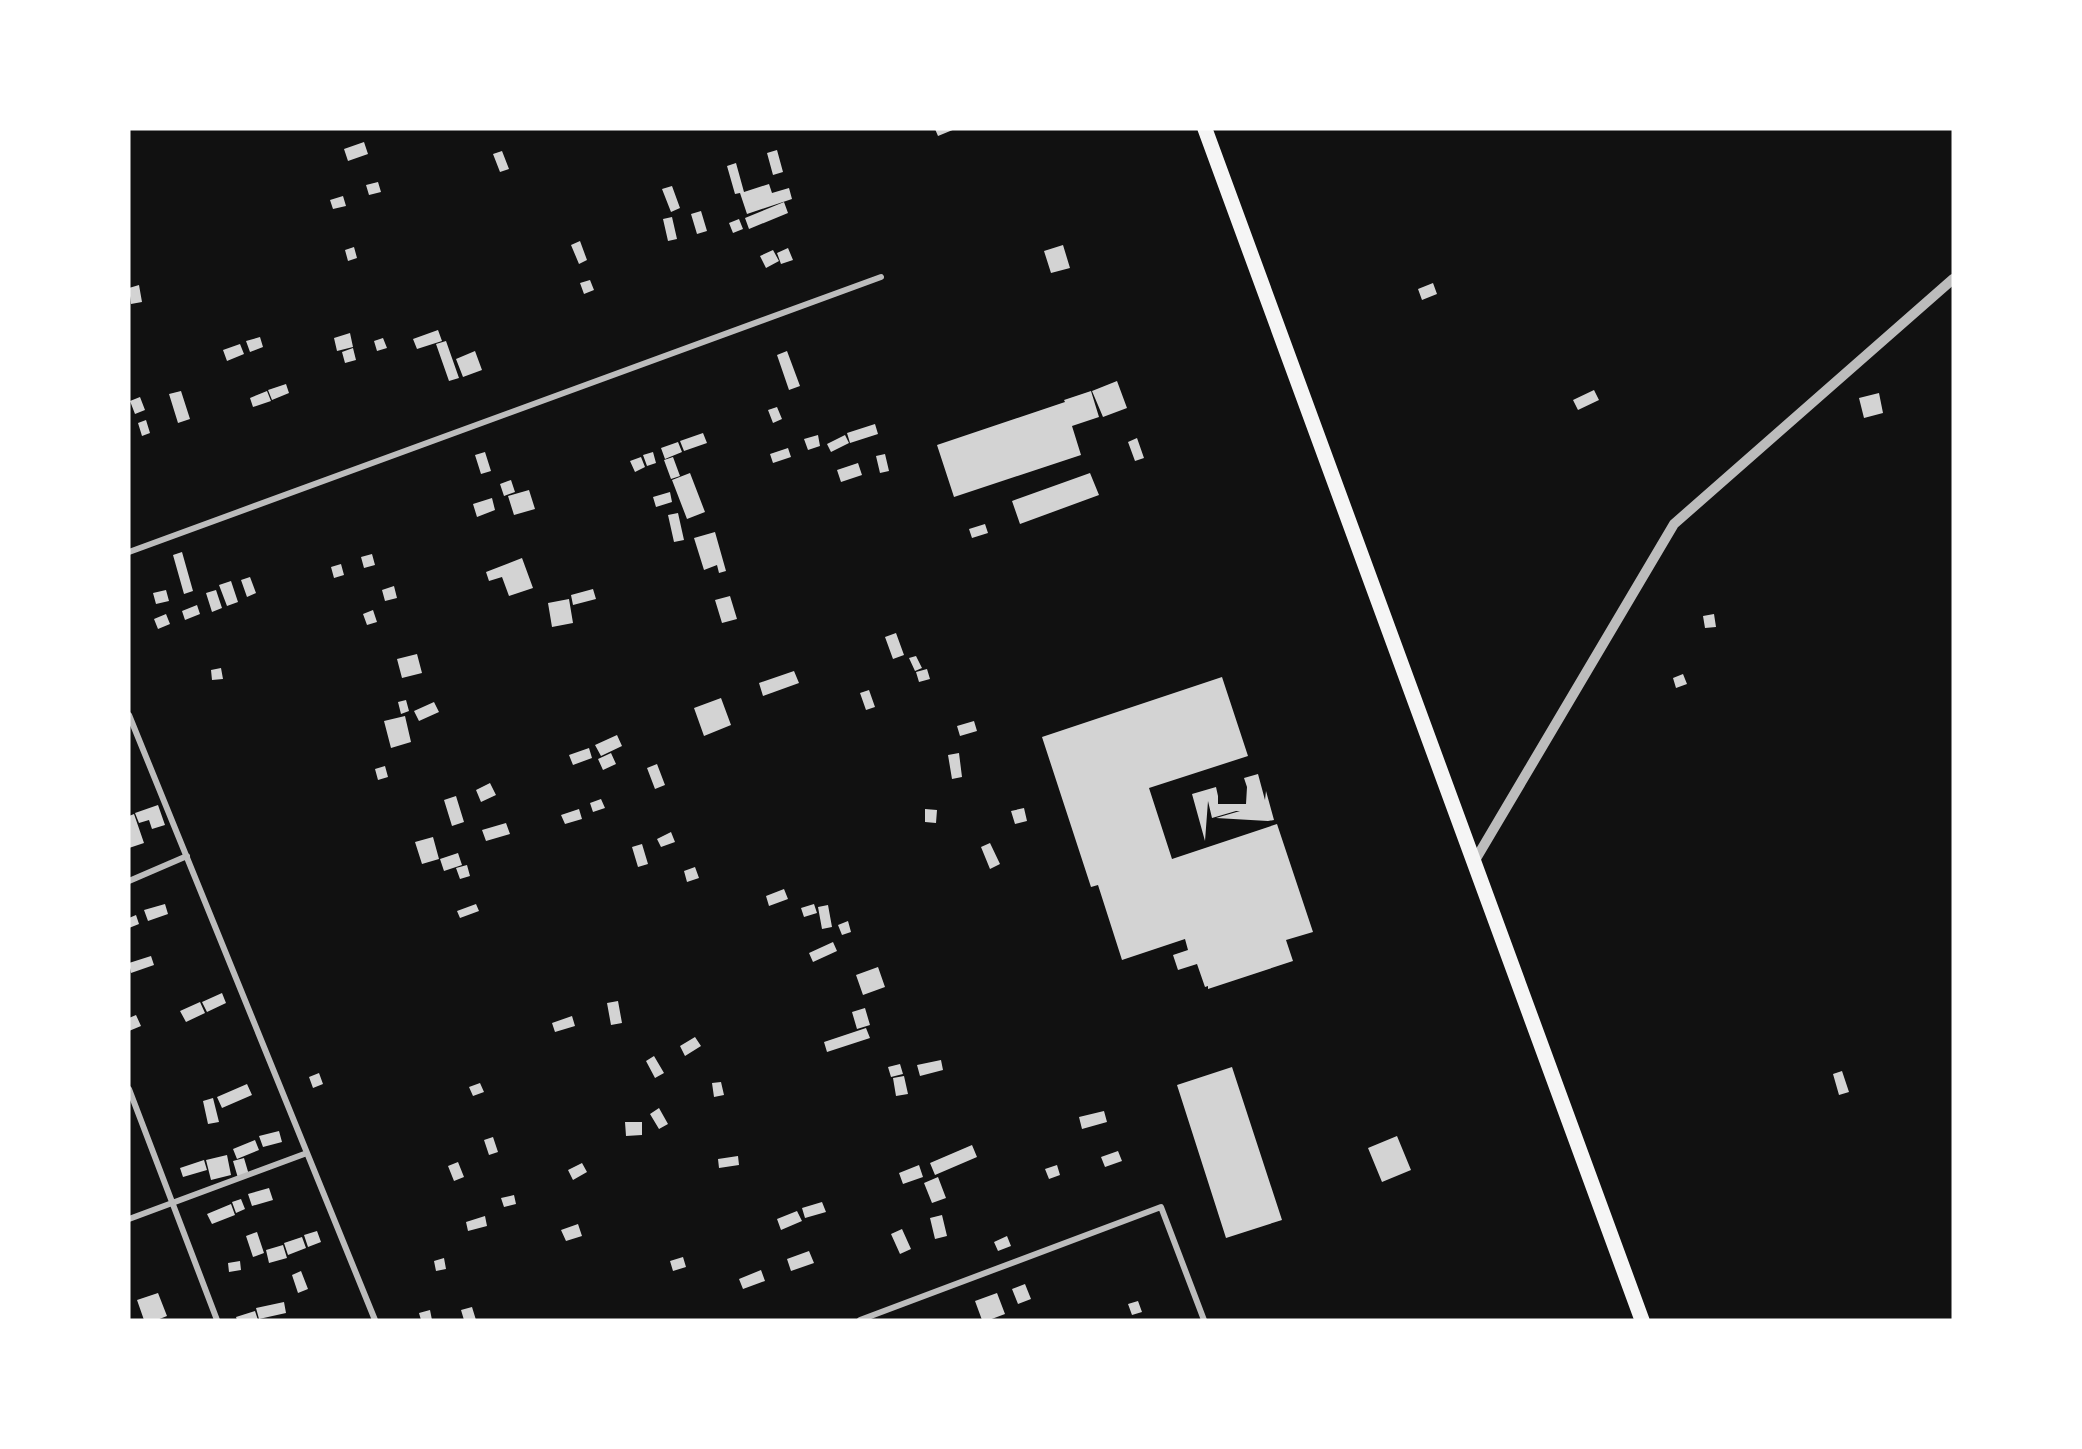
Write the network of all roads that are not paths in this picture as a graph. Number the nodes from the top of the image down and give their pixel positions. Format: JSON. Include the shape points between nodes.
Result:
{"nodes":[{"id":1,"x":1205,"y":129,"type":"edge"},
{"id":2,"x":881,"y":277,"type":"dead end"},
{"id":3,"x":1953,"y":279,"type":"edge"},
{"id":4,"x":129,"y":552,"type":"edge"},
{"id":5,"x":129,"y":715,"type":"edge"},
{"id":6,"x":187,"y":856,"type":"junction"},
{"id":7,"x":1474,"y":862,"type":"junction"},
{"id":8,"x":129,"y":881,"type":"edge"},
{"id":9,"x":129,"y":1089,"type":"edge"},
{"id":10,"x":308,"y":1153,"type":"junction"},
{"id":11,"x":173,"y":1203,"type":"junction"},
{"id":12,"x":129,"y":1219,"type":"edge"},
{"id":13,"x":217,"y":1320,"type":"edge"},
{"id":14,"x":375,"y":1320,"type":"edge"},
{"id":15,"x":860,"y":1320,"type":"edge"},
{"id":16,"x":1204,"y":1320,"type":"edge"},
{"id":17,"x":1642,"y":1320,"type":"edge"}],
"edges":[{"from":1,"to":7,"type":"highway"},
{"from":2,"to":4,"type":"street"},
{"from":3,"to":7,"type":"street","via":[[1674,524]]},
{"from":5,"to":6,"type":"street"},
{"from":6,"to":8,"type":"street"},
{"from":6,"to":10,"type":"street"},
{"from":7,"to":17,"type":"highway"},
{"from":9,"to":11,"type":"street"},
{"from":10,"to":11,"type":"street"},
{"from":10,"to":14,"type":"street"},
{"from":11,"to":12,"type":"street"},
{"from":11,"to":13,"type":"street"},
{"from":15,"to":16,"type":"street","via":[[1161,1208]]}]}
